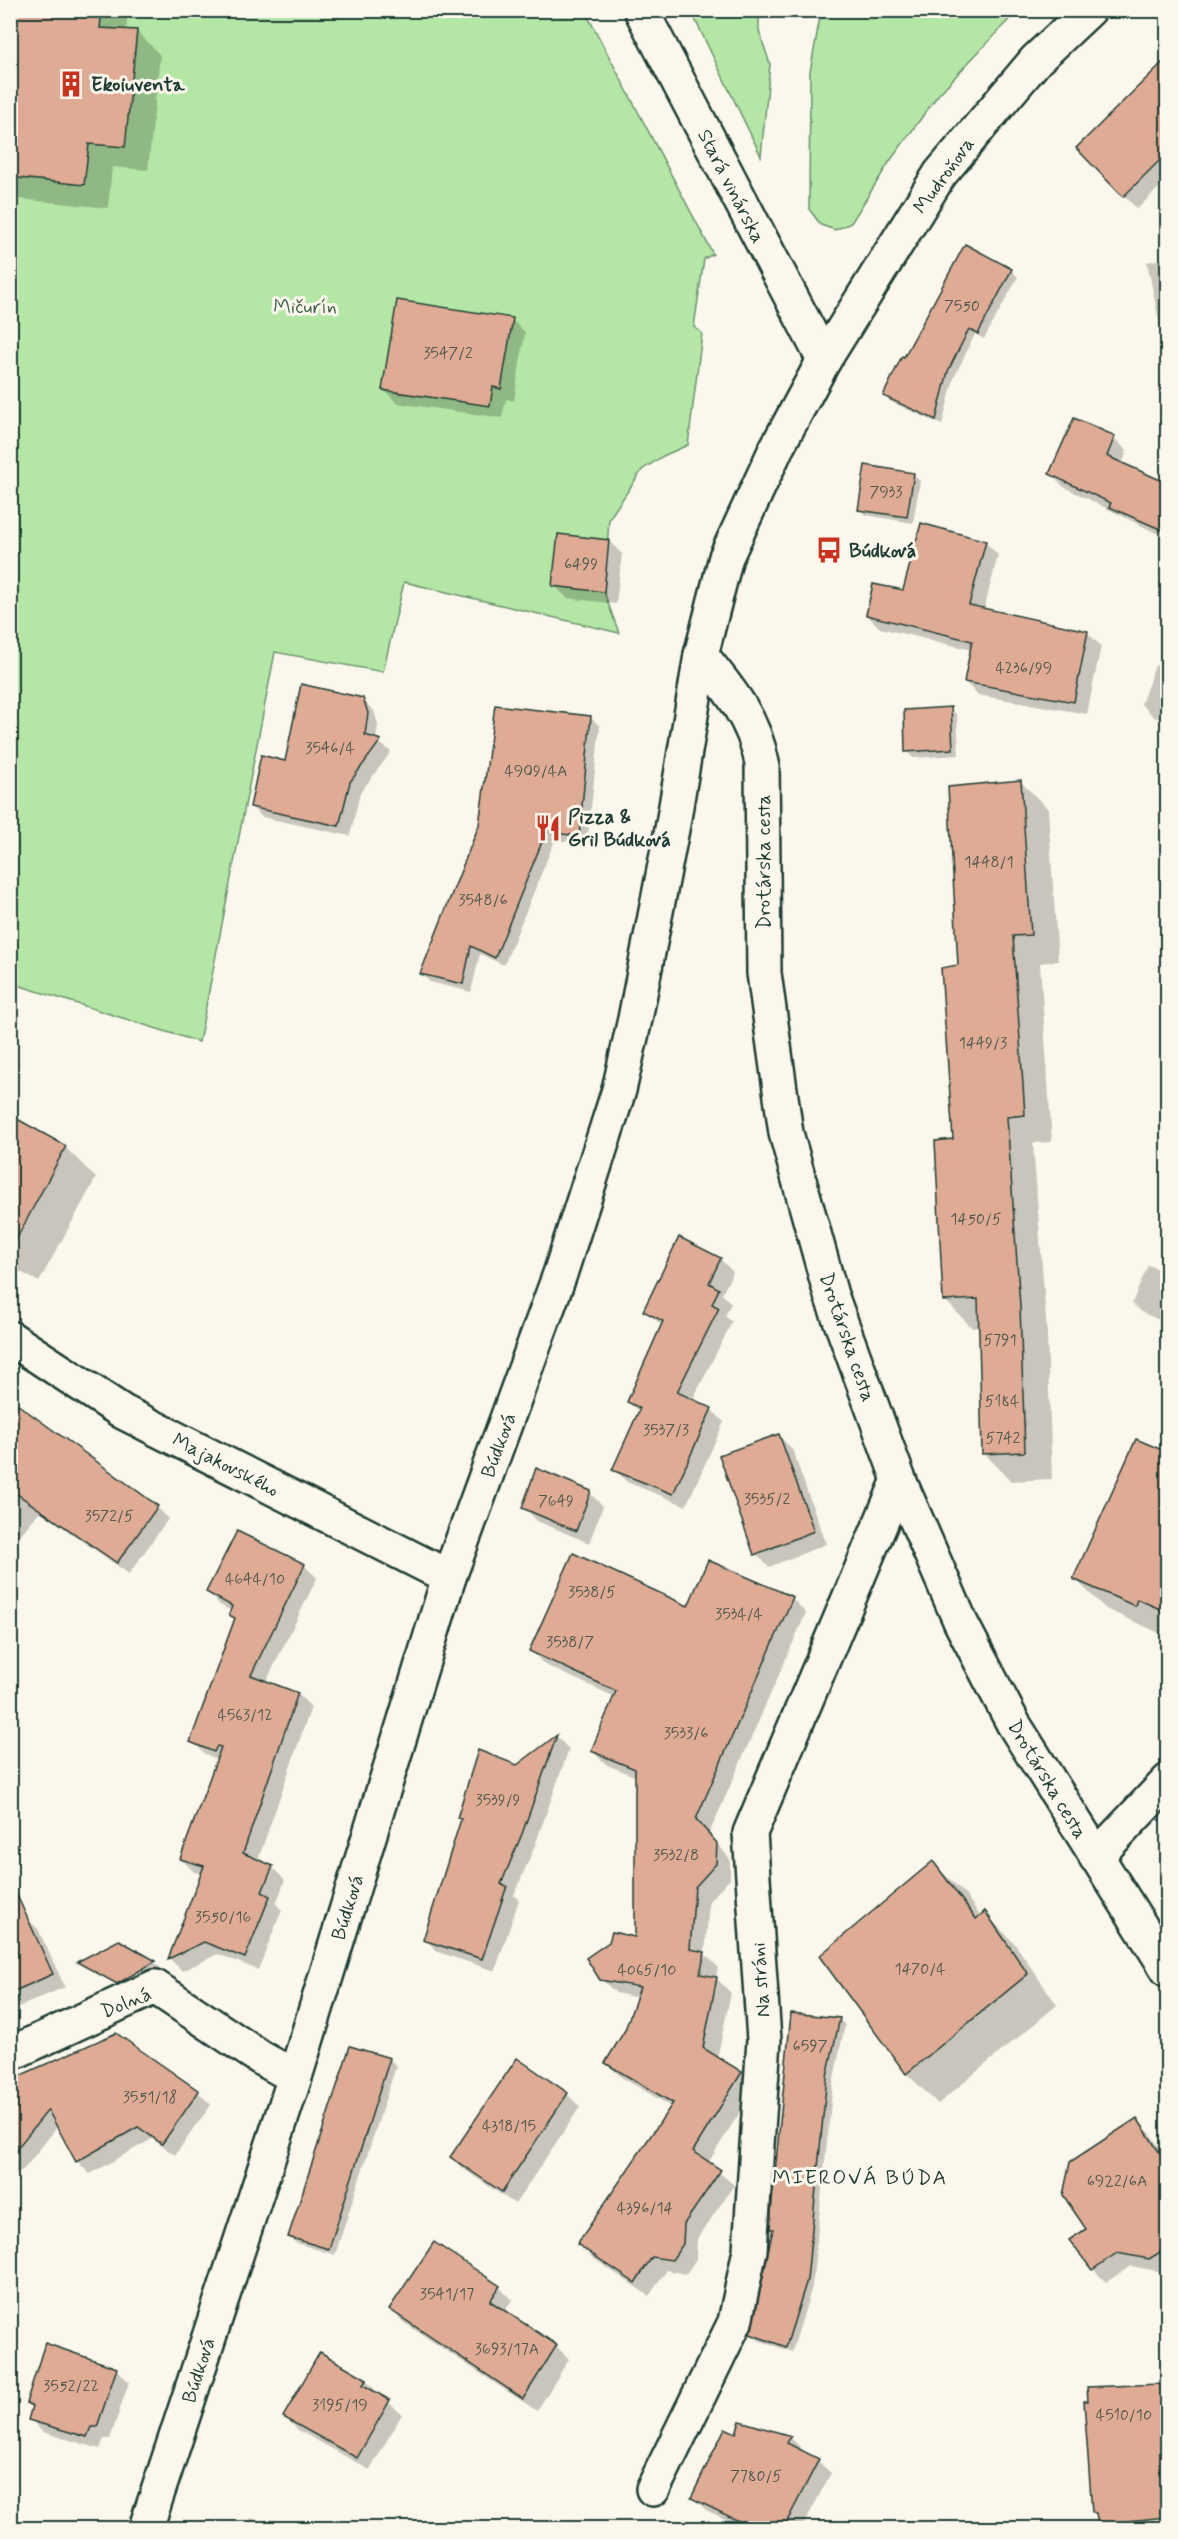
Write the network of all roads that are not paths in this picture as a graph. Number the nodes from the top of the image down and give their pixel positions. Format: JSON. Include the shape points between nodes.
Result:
{"nodes":[{"id":1,"x":641,"y":10,"type":"edge"},
{"id":2,"x":1089,"y":10,"type":"edge"},
{"id":3,"x":824,"y":360,"type":"junction"},
{"id":4,"x":701,"y":655,"type":"junction"},
{"id":5,"x":10,"y":1338,"type":"edge"},
{"id":6,"x":899,"y":1480,"type":"junction"},
{"id":7,"x":449,"y":1577,"type":"junction"},
{"id":8,"x":1167,"y":1781,"type":"edge"},
{"id":9,"x":1096,"y":1857,"type":"junction"},
{"id":10,"x":1167,"y":1970,"type":"edge"},
{"id":11,"x":10,"y":2054,"type":"edge"},
{"id":12,"x":295,"y":2077,"type":"junction"},
{"id":13,"x":653,"y":2489,"type":"dead end"},
{"id":14,"x":146,"y":2529,"type":"edge"}],
"edges":[{"from":1,"to":3,"type":"street","name":"Stará vinárska"},
{"from":2,"to":3,"type":"street","name":"Mudroňova","via":[[1036,60],[940,174]]},
{"from":3,"to":4,"type":"street","name":"Búdková","via":[[776,449],[726,557]]},
{"from":4,"to":6,"type":"street","name":"Drotárska cesta","via":[[743,709],[759,744],[764,973],[786,1133],[831,1295]]},
{"from":4,"to":7,"type":"street","name":"Búdková","via":[[673,824],[619,1090],[560,1274]]},
{"from":5,"to":7,"type":"street","name":"Majakovského","via":[[123,1412]]},
{"from":6,"to":9,"type":"street","name":"Drotárska cesta","via":[[961,1623],[1007,1713]]},
{"from":6,"to":13,"type":"street","name":"Na stráni","via":[[750,1833],[764,2040],[750,2250],[735,2322]]},
{"from":7,"to":12,"type":"street","name":"Búdková"},
{"from":8,"to":9,"type":"street"},
{"from":9,"to":10,"type":"street","name":"Drotárska cesta"},
{"from":11,"to":12,"type":"street","name":"Dolná","via":[[155,1987]]},
{"from":12,"to":14,"type":"street","name":"Búdková"}]}
